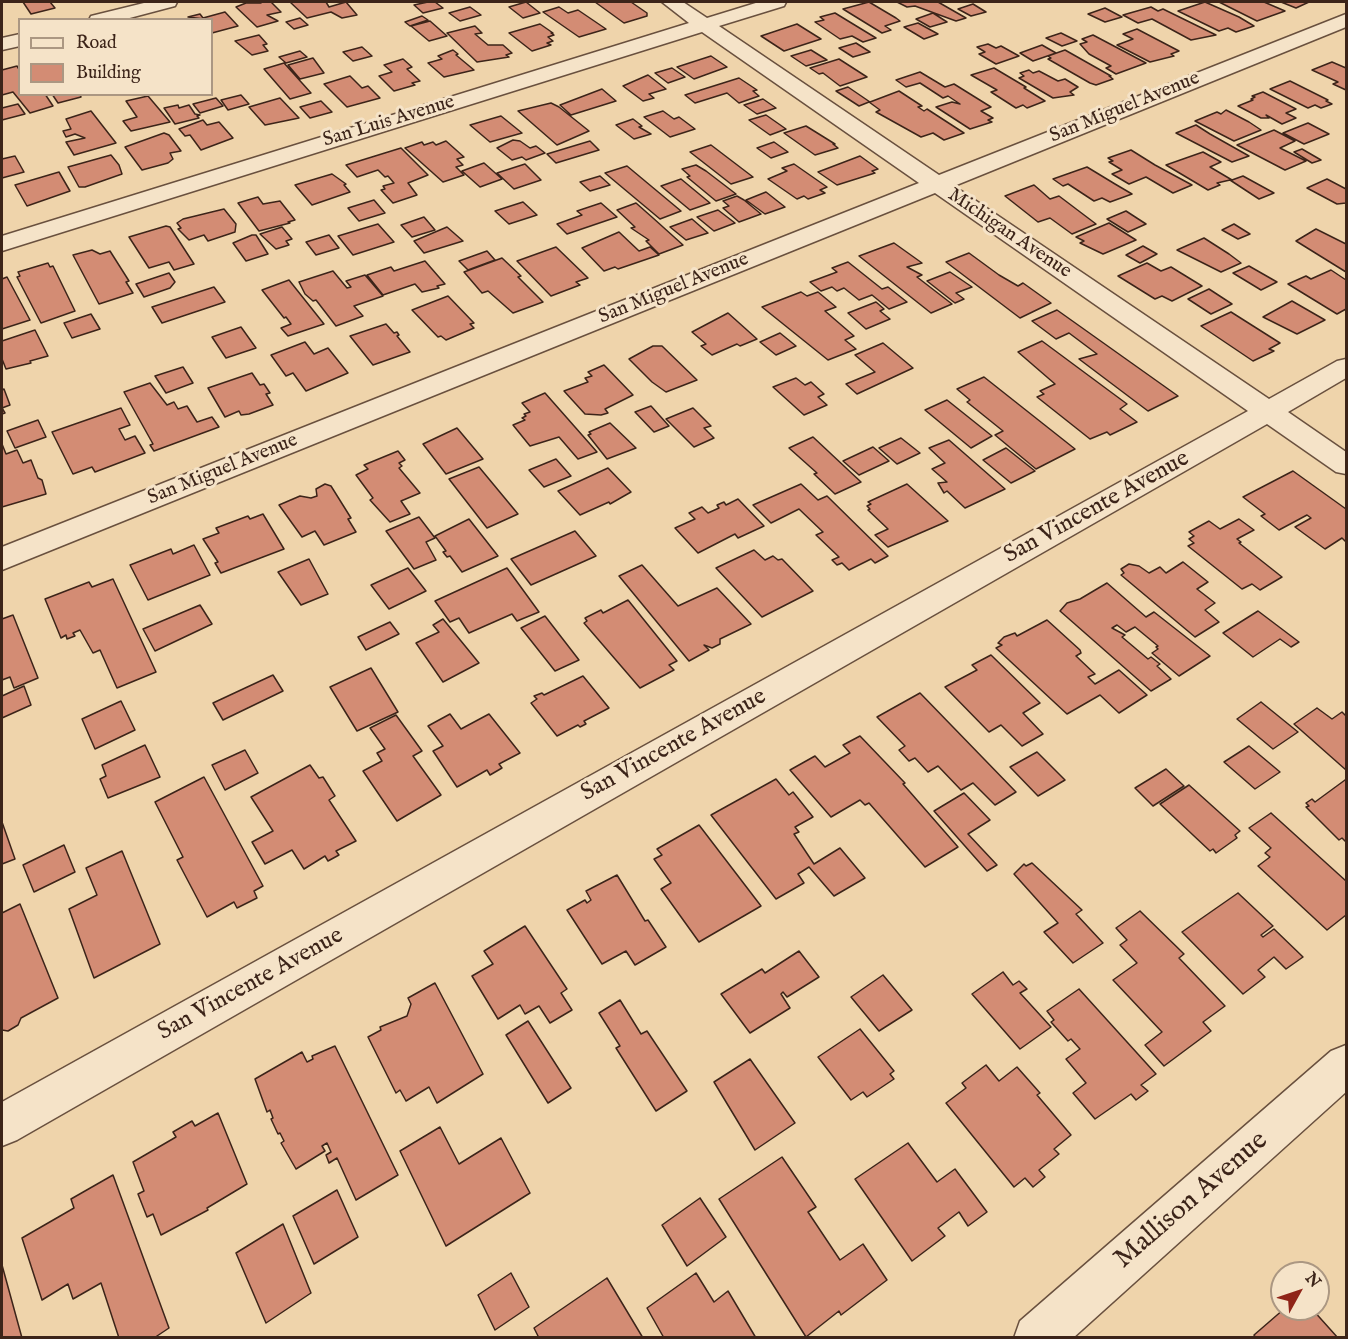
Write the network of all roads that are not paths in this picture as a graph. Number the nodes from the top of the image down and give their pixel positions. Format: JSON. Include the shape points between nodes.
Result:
{"nodes":[{"id":1,"x":168,"y":2,"type":"edge"},
{"id":2,"x":671,"y":2,"type":"edge"},
{"id":3,"x":777,"y":2,"type":"edge"},
{"id":4,"x":106,"y":18,"type":"edge"},
{"id":5,"x":1347,"y":20,"type":"edge"},
{"id":6,"x":704,"y":24,"type":"junction"},
{"id":7,"x":18,"y":40,"type":"edge"},
{"id":8,"x":2,"y":44,"type":"edge"},
{"id":9,"x":936,"y":184,"type":"junction"},
{"id":10,"x":2,"y":244,"type":"edge"},
{"id":11,"x":1347,"y":368,"type":"edge"},
{"id":12,"x":1268,"y":411,"type":"junction"},
{"id":13,"x":1347,"y":465,"type":"edge"},
{"id":14,"x":2,"y":559,"type":"edge"},
{"id":15,"x":1347,"y":1065,"type":"edge"},
{"id":16,"x":2,"y":1125,"type":"edge"},
{"id":17,"x":1037,"y":1338,"type":"edge"}],
"edges":[{"from":1,"to":4,"type":"street"},
{"from":2,"to":6,"type":"street","name":"Michigan Avenue"},
{"from":3,"to":6,"type":"street","name":"San Luis Avenue"},
{"from":5,"to":9,"type":"street","name":"San Miguel Avenue"},
{"from":6,"to":9,"type":"street","name":"Michigan Avenue"},
{"from":6,"to":10,"type":"street","name":"San Luis Avenue"},
{"from":7,"to":8,"type":"street"},
{"from":9,"to":12,"type":"street","name":"Michigan Avenue"},
{"from":9,"to":14,"type":"street","name":"San Miguel Avenue"},
{"from":11,"to":12,"type":"street","name":"San Vincente Avenue"},
{"from":12,"to":13,"type":"street","name":"Michigan Avenue"},
{"from":12,"to":16,"type":"street","name":"San Vincente Avenue"},
{"from":15,"to":17,"type":"street","name":"Mallison Avenue"}]}
